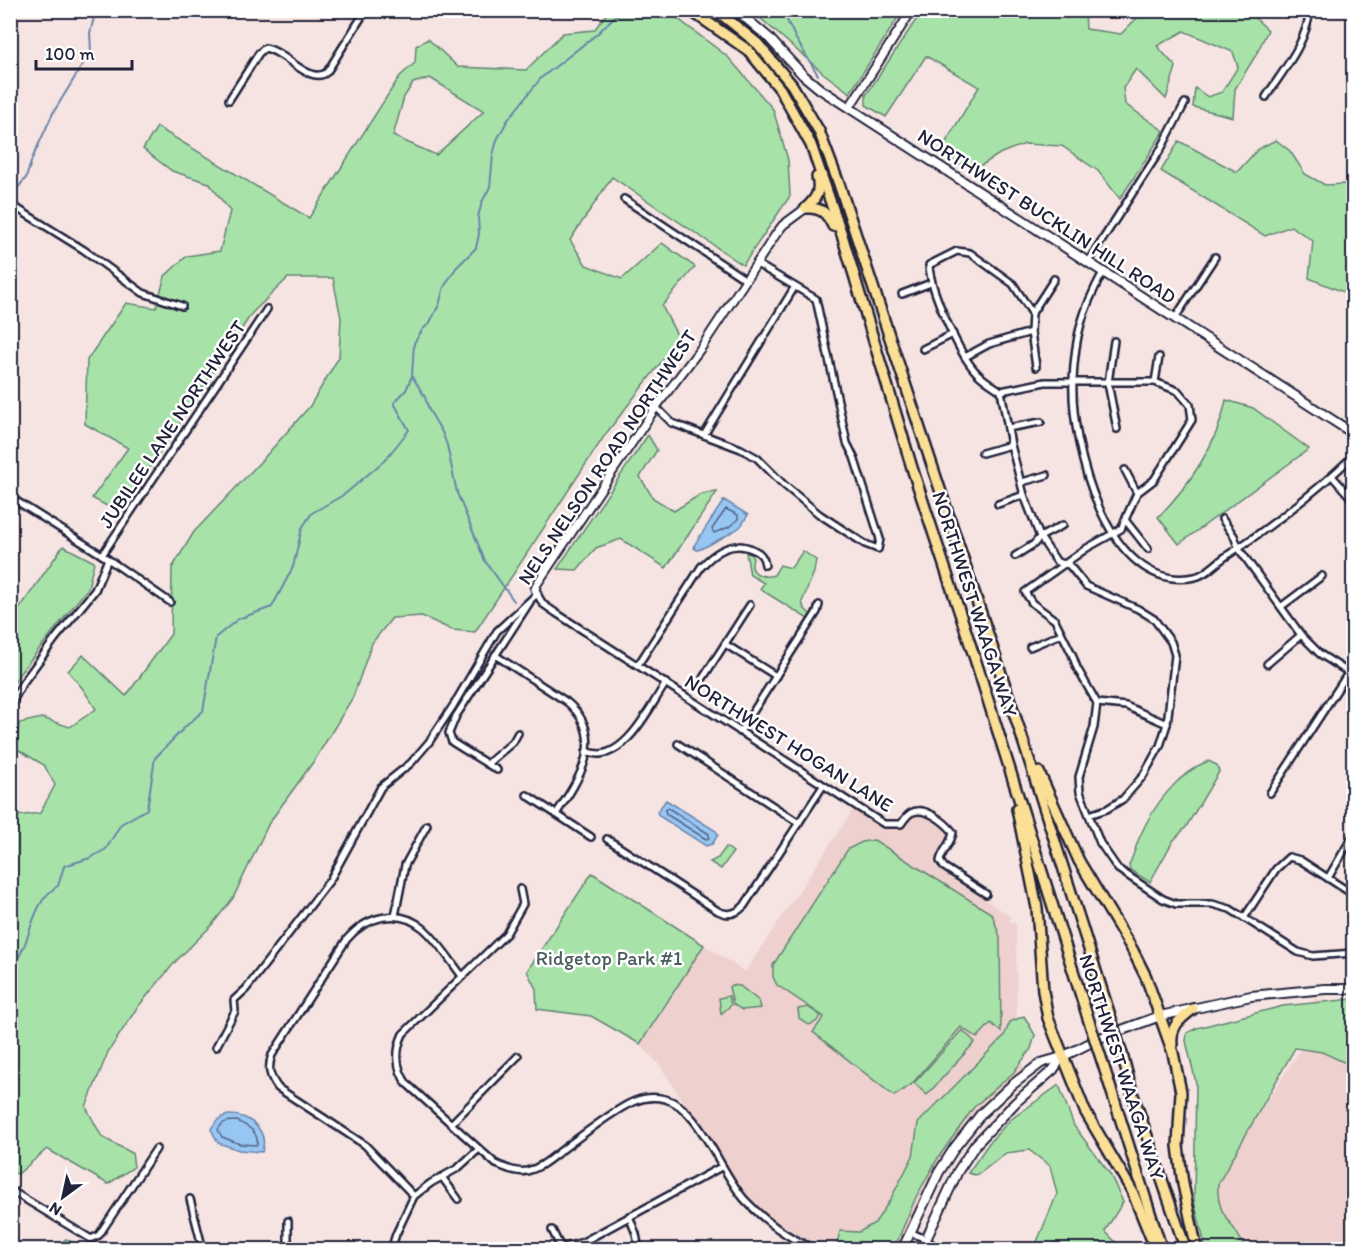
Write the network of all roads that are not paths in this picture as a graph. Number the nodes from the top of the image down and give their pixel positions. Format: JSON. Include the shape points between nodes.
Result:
{"nodes":[{"id":1,"x":366,"y":10,"type":"edge"},
{"id":2,"x":690,"y":10,"type":"edge"},
{"id":3,"x":716,"y":10,"type":"edge"},
{"id":4,"x":736,"y":10,"type":"edge"},
{"id":5,"x":912,"y":10,"type":"edge"},
{"id":6,"x":1310,"y":10,"type":"edge"},
{"id":7,"x":1266,"y":97,"type":"dead end"},
{"id":8,"x":228,"y":100,"type":"dead end"},
{"id":9,"x":1185,"y":104,"type":"dead end"},
{"id":10,"x":849,"y":108,"type":"junction"},
{"id":11,"x":811,"y":145,"type":"junction"},
{"id":12,"x":624,"y":199,"type":"dead end"},
{"id":13,"x":10,"y":204,"type":"edge"},
{"id":14,"x":806,"y":208,"type":"junction"},
{"id":15,"x":1215,"y":257,"type":"dead end"},
{"id":16,"x":849,"y":261,"type":"junction"},
{"id":17,"x":1088,"y":262,"type":"junction"},
{"id":18,"x":757,"y":264,"type":"junction"},
{"id":19,"x":1103,"y":272,"type":"junction"},
{"id":20,"x":1054,"y":279,"type":"dead end"},
{"id":21,"x":746,"y":280,"type":"junction"},
{"id":22,"x":931,"y":283,"type":"junction"},
{"id":23,"x":794,"y":288,"type":"junction"},
{"id":24,"x":902,"y":294,"type":"dead end"},
{"id":25,"x":182,"y":306,"type":"dead end"},
{"id":26,"x":267,"y":309,"type":"dead end"},
{"id":27,"x":1032,"y":313,"type":"junction"},
{"id":28,"x":1175,"y":318,"type":"junction"},
{"id":29,"x":1031,"y":332,"type":"junction"},
{"id":30,"x":953,"y":334,"type":"junction"},
{"id":31,"x":1114,"y":341,"type":"dead end"},
{"id":32,"x":923,"y":349,"type":"dead end"},
{"id":33,"x":965,"y":357,"type":"junction"},
{"id":34,"x":1159,"y":357,"type":"dead end"},
{"id":35,"x":1036,"y":367,"type":"dead end"},
{"id":36,"x":1073,"y":382,"type":"junction"},
{"id":37,"x":1108,"y":382,"type":"junction"},
{"id":38,"x":1155,"y":382,"type":"junction"},
{"id":39,"x":1001,"y":391,"type":"junction"},
{"id":40,"x":656,"y":407,"type":"junction"},
{"id":41,"x":1041,"y":422,"type":"dead end"},
{"id":42,"x":1008,"y":428,"type":"junction"},
{"id":43,"x":1117,"y":429,"type":"dead end"},
{"id":44,"x":1353,"y":434,"type":"edge"},
{"id":45,"x":704,"y":435,"type":"junction"},
{"id":46,"x":1011,"y":445,"type":"junction"},
{"id":47,"x":982,"y":453,"type":"dead end"},
{"id":48,"x":1353,"y":455,"type":"edge"},
{"id":49,"x":1125,"y":470,"type":"dead end"},
{"id":50,"x":1047,"y":475,"type":"dead end"},
{"id":51,"x":1332,"y":476,"type":"junction"},
{"id":52,"x":1022,"y":482,"type":"junction"},
{"id":53,"x":1137,"y":494,"type":"junction"},
{"id":54,"x":1024,"y":495,"type":"junction"},
{"id":55,"x":10,"y":498,"type":"edge"},
{"id":56,"x":1353,"y":501,"type":"edge"},
{"id":57,"x":998,"y":504,"type":"dead end"},
{"id":58,"x":1222,"y":519,"type":"dead end"},
{"id":59,"x":1126,"y":521,"type":"junction"},
{"id":60,"x":1063,"y":525,"type":"dead end"},
{"id":61,"x":1113,"y":534,"type":"junction"},
{"id":62,"x":1040,"y":537,"type":"junction"},
{"id":63,"x":1148,"y":549,"type":"dead end"},
{"id":64,"x":1239,"y":549,"type":"junction"},
{"id":65,"x":1015,"y":556,"type":"dead end"},
{"id":66,"x":105,"y":557,"type":"junction"},
{"id":67,"x":1063,"y":564,"type":"junction"},
{"id":68,"x":765,"y":565,"type":"dead end"},
{"id":69,"x":1322,"y":576,"type":"dead end"},
{"id":70,"x":535,"y":596,"type":"junction"},
{"id":71,"x":170,"y":602,"type":"dead end"},
{"id":72,"x":750,"y":605,"type":"dead end"},
{"id":73,"x":819,"y":605,"type":"dead end"},
{"id":74,"x":1282,"y":606,"type":"junction"},
{"id":75,"x":1061,"y":634,"type":"junction"},
{"id":76,"x":1301,"y":635,"type":"junction"},
{"id":77,"x":725,"y":644,"type":"junction"},
{"id":78,"x":1030,"y":646,"type":"dead end"},
{"id":79,"x":495,"y":655,"type":"junction"},
{"id":80,"x":1266,"y":664,"type":"dead end"},
{"id":81,"x":1353,"y":664,"type":"edge"},
{"id":82,"x":638,"y":665,"type":"junction"},
{"id":83,"x":1348,"y":672,"type":"junction"},
{"id":84,"x":776,"y":676,"type":"junction"},
{"id":85,"x":703,"y":678,"type":"dead end"},
{"id":86,"x":666,"y":683,"type":"junction"},
{"id":87,"x":1097,"y":703,"type":"junction"},
{"id":88,"x":10,"y":707,"type":"edge"},
{"id":89,"x":1167,"y":724,"type":"junction"},
{"id":90,"x":1020,"y":728,"type":"junction"},
{"id":91,"x":740,"y":732,"type":"junction"},
{"id":92,"x":518,"y":733,"type":"dead end"},
{"id":93,"x":678,"y":744,"type":"dead end"},
{"id":94,"x":586,"y":752,"type":"junction"},
{"id":95,"x":487,"y":764,"type":"junction"},
{"id":96,"x":497,"y":770,"type":"dead end"},
{"id":97,"x":1010,"y":774,"type":"junction"},
{"id":98,"x":824,"y":786,"type":"junction"},
{"id":99,"x":1270,"y":793,"type":"dead end"},
{"id":100,"x":527,"y":795,"type":"dead end"},
{"id":101,"x":555,"y":814,"type":"junction"},
{"id":102,"x":1089,"y":815,"type":"junction"},
{"id":103,"x":799,"y":823,"type":"junction"},
{"id":104,"x":428,"y":825,"type":"dead end"},
{"id":105,"x":1353,"y":834,"type":"edge"},
{"id":106,"x":591,"y":837,"type":"dead end"},
{"id":107,"x":607,"y":839,"type":"dead end"},
{"id":108,"x":1328,"y":878,"type":"junction"},
{"id":109,"x":520,"y":890,"type":"dead end"},
{"id":110,"x":986,"y":894,"type":"dead end"},
{"id":111,"x":1353,"y":895,"type":"edge"},
{"id":112,"x":395,"y":916,"type":"junction"},
{"id":113,"x":1244,"y":918,"type":"junction"},
{"id":114,"x":1353,"y":953,"type":"edge"},
{"id":115,"x":462,"y":976,"type":"junction"},
{"id":116,"x":1353,"y":989,"type":"edge"},
{"id":117,"x":1193,"y":1009,"type":"junction"},
{"id":118,"x":1160,"y":1016,"type":"junction"},
{"id":119,"x":216,"y":1047,"type":"dead end"},
{"id":120,"x":1173,"y":1053,"type":"junction"},
{"id":121,"x":518,"y":1056,"type":"dead end"},
{"id":122,"x":1062,"y":1057,"type":"junction"},
{"id":123,"x":452,"y":1123,"type":"junction"},
{"id":124,"x":156,"y":1149,"type":"dead end"},
{"id":125,"x":479,"y":1149,"type":"junction"},
{"id":126,"x":721,"y":1167,"type":"junction"},
{"id":127,"x":442,"y":1177,"type":"junction"},
{"id":128,"x":10,"y":1190,"type":"edge"},
{"id":129,"x":414,"y":1196,"type":"junction"},
{"id":130,"x":190,"y":1199,"type":"dead end"},
{"id":131,"x":458,"y":1199,"type":"dead end"},
{"id":132,"x":629,"y":1216,"type":"junction"},
{"id":133,"x":288,"y":1221,"type":"dead end"},
{"id":134,"x":552,"y":1230,"type":"dead end"},
{"id":135,"x":910,"y":1232,"type":"junction"},
{"id":136,"x":925,"y":1239,"type":"junction"},
{"id":137,"x":562,"y":1249,"type":"edge"},
{"id":138,"x":203,"y":1250,"type":"edge"},
{"id":139,"x":288,"y":1250,"type":"edge"},
{"id":140,"x":391,"y":1250,"type":"edge"},
{"id":141,"x":549,"y":1250,"type":"edge"},
{"id":142,"x":639,"y":1250,"type":"edge"},
{"id":143,"x":818,"y":1250,"type":"edge"},
{"id":144,"x":902,"y":1250,"type":"edge"},
{"id":145,"x":921,"y":1250,"type":"edge"},
{"id":146,"x":940,"y":1250,"type":"edge"},
{"id":147,"x":1156,"y":1250,"type":"edge"},
{"id":148,"x":1162,"y":1250,"type":"edge"},
{"id":149,"x":1186,"y":1250,"type":"edge"},
{"id":150,"x":1197,"y":1250,"type":"edge"}],
"edges":[{"from":1,"to":8,"type":"street","via":[[323,75],[315,76],[265,48]]},
{"from":2,"to":11,"type":"highway","name":"NORTHWEST WAAGA WAY","via":[[749,51],[780,88]]},
{"from":3,"to":90,"type":"highway","name":"NORTHWEST WAAGA WAY","via":[[758,44],[792,85],[819,131]]},
{"from":4,"to":10,"type":"main road","name":"NORTHWEST BUCKLIN HILL ROAD","via":[[806,78]]},
{"from":5,"to":10,"type":"street"},
{"from":6,"to":7,"type":"street","via":[[1301,45]]},
{"from":9,"to":17,"type":"street","via":[[1161,149]]},
{"from":10,"to":17,"type":"main road","name":"NORTHWEST BUCKLIN HILL ROAD"},
{"from":11,"to":14,"type":"highway","via":[[819,185],[814,200]]},
{"from":11,"to":16,"type":"highway","name":"NORTHWEST WAAGA WAY"},
{"from":12,"to":21,"type":"street"},
{"from":13,"to":25,"type":"street","via":[[143,293]]},
{"from":14,"to":16,"type":"highway","via":[[822,210],[829,218]]},
{"from":14,"to":18,"type":"street","name":"NELS NELSON ROAD NORTHWEST","via":[[783,225]]},
{"from":15,"to":28,"type":"street"},
{"from":16,"to":97,"type":"highway","name":"NORTHWEST WAAGA WAY"},
{"from":17,"to":19,"type":"main road","name":"NORTHWEST BUCKLIN HILL ROAD"},
{"from":18,"to":21,"type":"street","name":"NELS NELSON ROAD NORTHWEST"},
{"from":18,"to":23,"type":"street"},
{"from":19,"to":28,"type":"main road","name":"NORTHWEST BUCKLIN HILL ROAD"},
{"from":19,"to":36,"type":"street","via":[[1079,324]]},
{"from":20,"to":27,"type":"street"},
{"from":21,"to":40,"type":"street","name":"NELS NELSON ROAD NORTHWEST"},
{"from":22,"to":24,"type":"street"},
{"from":22,"to":27,"type":"street","via":[[929,265],[957,251],[970,253],[1013,284]]},
{"from":22,"to":30,"type":"street"},
{"from":23,"to":45,"type":"street"},
{"from":23,"to":45,"type":"street","via":[[816,299],[847,443],[880,539],[878,549],[819,514],[757,458]]},
{"from":26,"to":66,"type":"street","name":"JUBILEE LANE NORTHWEST"},
{"from":27,"to":29,"type":"street"},
{"from":28,"to":44,"type":"main road","name":"NORTHWEST BUCKLIN HILL ROAD"},
{"from":29,"to":33,"type":"street","via":[[989,344]]},
{"from":29,"to":35,"type":"street"},
{"from":30,"to":32,"type":"street"},
{"from":30,"to":33,"type":"street"},
{"from":31,"to":37,"type":"street"},
{"from":33,"to":39,"type":"street","via":[[979,375]]},
{"from":34,"to":38,"type":"street"},
{"from":36,"to":37,"type":"street"},
{"from":36,"to":39,"type":"street","via":[[1045,382]]},
{"from":36,"to":61,"type":"street","via":[[1080,447],[1104,520]]},
{"from":37,"to":38,"type":"street"},
{"from":37,"to":43,"type":"street"},
{"from":38,"to":53,"type":"street","via":[[1185,397],[1192,420],[1154,480]]},
{"from":39,"to":42,"type":"street"},
{"from":40,"to":45,"type":"street","via":[[672,423]]},
{"from":40,"to":70,"type":"street","name":"NELS NELSON ROAD NORTHWEST","via":[[537,584]]},
{"from":41,"to":42,"type":"street"},
{"from":42,"to":46,"type":"street"},
{"from":46,"to":47,"type":"street"},
{"from":46,"to":52,"type":"street"},
{"from":48,"to":51,"type":"street"},
{"from":49,"to":53,"type":"street"},
{"from":50,"to":52,"type":"street"},
{"from":51,"to":56,"type":"street"},
{"from":51,"to":64,"type":"street"},
{"from":52,"to":54,"type":"street"},
{"from":53,"to":59,"type":"street"},
{"from":54,"to":57,"type":"street"},
{"from":54,"to":62,"type":"street"},
{"from":55,"to":66,"type":"street"},
{"from":58,"to":64,"type":"street"},
{"from":59,"to":61,"type":"street"},
{"from":59,"to":63,"type":"street"},
{"from":60,"to":62,"type":"street"},
{"from":61,"to":64,"type":"street","via":[[1144,566],[1166,578],[1198,577]]},
{"from":61,"to":67,"type":"street"},
{"from":62,"to":65,"type":"street"},
{"from":62,"to":67,"type":"street","via":[[1057,562]]},
{"from":64,"to":74,"type":"street"},
{"from":66,"to":71,"type":"street"},
{"from":66,"to":88,"type":"street","name":"JUBILEE LANE NORTHWEST","via":[[94,591],[22,684]]},
{"from":67,"to":75,"type":"street","via":[[1025,592],[1032,603],[1055,620]]},
{"from":67,"to":89,"type":"street","via":[[1069,565],[1086,586],[1138,609],[1162,628],[1175,655]]},
{"from":68,"to":82,"type":"street","via":[[759,552],[741,545],[711,557]]},
{"from":69,"to":74,"type":"street"},
{"from":70,"to":79,"type":"street"},
{"from":70,"to":82,"type":"street","name":"NORTHWEST HOGAN LANE"},
{"from":70,"to":119,"type":"street","name":"NELS NELSON ROAD NORTHWEST","via":[[497,631],[429,742],[411,763],[381,787],[330,880],[234,1000],[235,1011]]},
{"from":72,"to":77,"type":"street"},
{"from":73,"to":84,"type":"street"},
{"from":74,"to":76,"type":"street"},
{"from":75,"to":78,"type":"street"},
{"from":75,"to":87,"type":"street"},
{"from":76,"to":80,"type":"street"},
{"from":76,"to":83,"type":"street","via":[[1320,654]]},
{"from":77,"to":84,"type":"street"},
{"from":77,"to":85,"type":"street"},
{"from":79,"to":94,"type":"street","via":[[575,708],[585,728]]},
{"from":79,"to":95,"type":"street","via":[[449,733],[452,742]]},
{"from":81,"to":83,"type":"street"},
{"from":82,"to":86,"type":"street","name":"NORTHWEST HOGAN LANE"},
{"from":83,"to":99,"type":"street"},
{"from":84,"to":91,"type":"street"},
{"from":86,"to":91,"type":"street","name":"NORTHWEST HOGAN LANE"},
{"from":86,"to":94,"type":"street","via":[[625,742],[609,752]]},
{"from":87,"to":89,"type":"street","via":[[1125,706]]},
{"from":87,"to":102,"type":"street","via":[[1079,777]]},
{"from":89,"to":102,"type":"street","via":[[1160,746],[1136,785],[1124,799]]},
{"from":90,"to":118,"type":"highway","via":[[1071,846],[1132,950]]},
{"from":90,"to":149,"type":"highway","name":"NORTHWEST WAAGA WAY","bridge":true,"via":[[1133,1095]]},
{"from":91,"to":98,"type":"street","name":"NORTHWEST HOGAN LANE"},
{"from":92,"to":95,"type":"street"},
{"from":93,"to":103,"type":"street"},
{"from":94,"to":101,"type":"street","via":[[578,781]]},
{"from":95,"to":96,"type":"street"},
{"from":97,"to":122,"type":"highway","via":[[1037,908],[1044,1001]]},
{"from":97,"to":148,"type":"highway","name":"NORTHWEST WAAGA WAY","bridge":true},
{"from":98,"to":103,"type":"street"},
{"from":98,"to":110,"type":"street","name":"NORTHWEST HOGAN LANE","via":[[884,824],[901,824],[910,813],[918,811],[934,817],[953,832],[941,855],[944,867]]},
{"from":100,"to":101,"type":"street"},
{"from":101,"to":106,"type":"street"},
{"from":102,"to":113,"type":"street","via":[[1100,843],[1118,869],[1162,900],[1221,906]]},
{"from":103,"to":107,"type":"street","via":[[744,906],[730,914],[718,911]]},
{"from":104,"to":112,"type":"street","via":[[405,865]]},
{"from":105,"to":108,"type":"street"},
{"from":108,"to":111,"type":"street"},
{"from":108,"to":113,"type":"street","via":[[1288,857]]},
{"from":109,"to":115,"type":"street","via":[[523,903],[506,934]]},
{"from":112,"to":115,"type":"street","via":[[423,928]]},
{"from":112,"to":129,"type":"street","via":[[372,919],[347,939],[272,1055],[269,1070],[278,1088],[365,1145]]},
{"from":113,"to":114,"type":"street","via":[[1306,955]]},
{"from":115,"to":123,"type":"street","via":[[409,1026],[399,1042],[397,1055],[407,1084]]},
{"from":116,"to":117,"type":"main road","via":[[1251,996]]},
{"from":117,"to":118,"type":"main road"},
{"from":117,"to":120,"type":"highway","via":[[1174,1026]]},
{"from":118,"to":120,"type":"highway"},
{"from":118,"to":122,"type":"main road"},
{"from":120,"to":150,"type":"highway","via":[[1181,1092],[1178,1146]]},
{"from":121,"to":123,"type":"street"},
{"from":122,"to":135,"type":"main road","via":[[1041,1063],[981,1114],[939,1172]]},
{"from":122,"to":136,"type":"main road","via":[[975,1146],[958,1171]]},
{"from":122,"to":147,"type":"highway","via":[[1090,1119],[1132,1191]]},
{"from":123,"to":125,"type":"street"},
{"from":124,"to":128,"type":"street","via":[[99,1235],[91,1239]]},
{"from":125,"to":126,"type":"street","via":[[496,1164],[525,1172],[542,1166],[618,1109],[632,1101],[653,1097],[674,1102],[688,1112]]},
{"from":125,"to":127,"type":"street"},
{"from":126,"to":132,"type":"street"},
{"from":126,"to":143,"type":"street","via":[[745,1200],[768,1221]]},
{"from":127,"to":129,"type":"street"},
{"from":127,"to":131,"type":"street"},
{"from":129,"to":140,"type":"street"},
{"from":130,"to":138,"type":"street"},
{"from":132,"to":137,"type":"street"},
{"from":132,"to":142,"type":"street"},
{"from":133,"to":139,"type":"street"},
{"from":134,"to":137,"type":"street"},
{"from":135,"to":136,"type":"street"},
{"from":135,"to":144,"type":"main road"},
{"from":136,"to":145,"type":"main road"},
{"from":136,"to":146,"type":"street"},
{"from":137,"to":141,"type":"street"}]}
